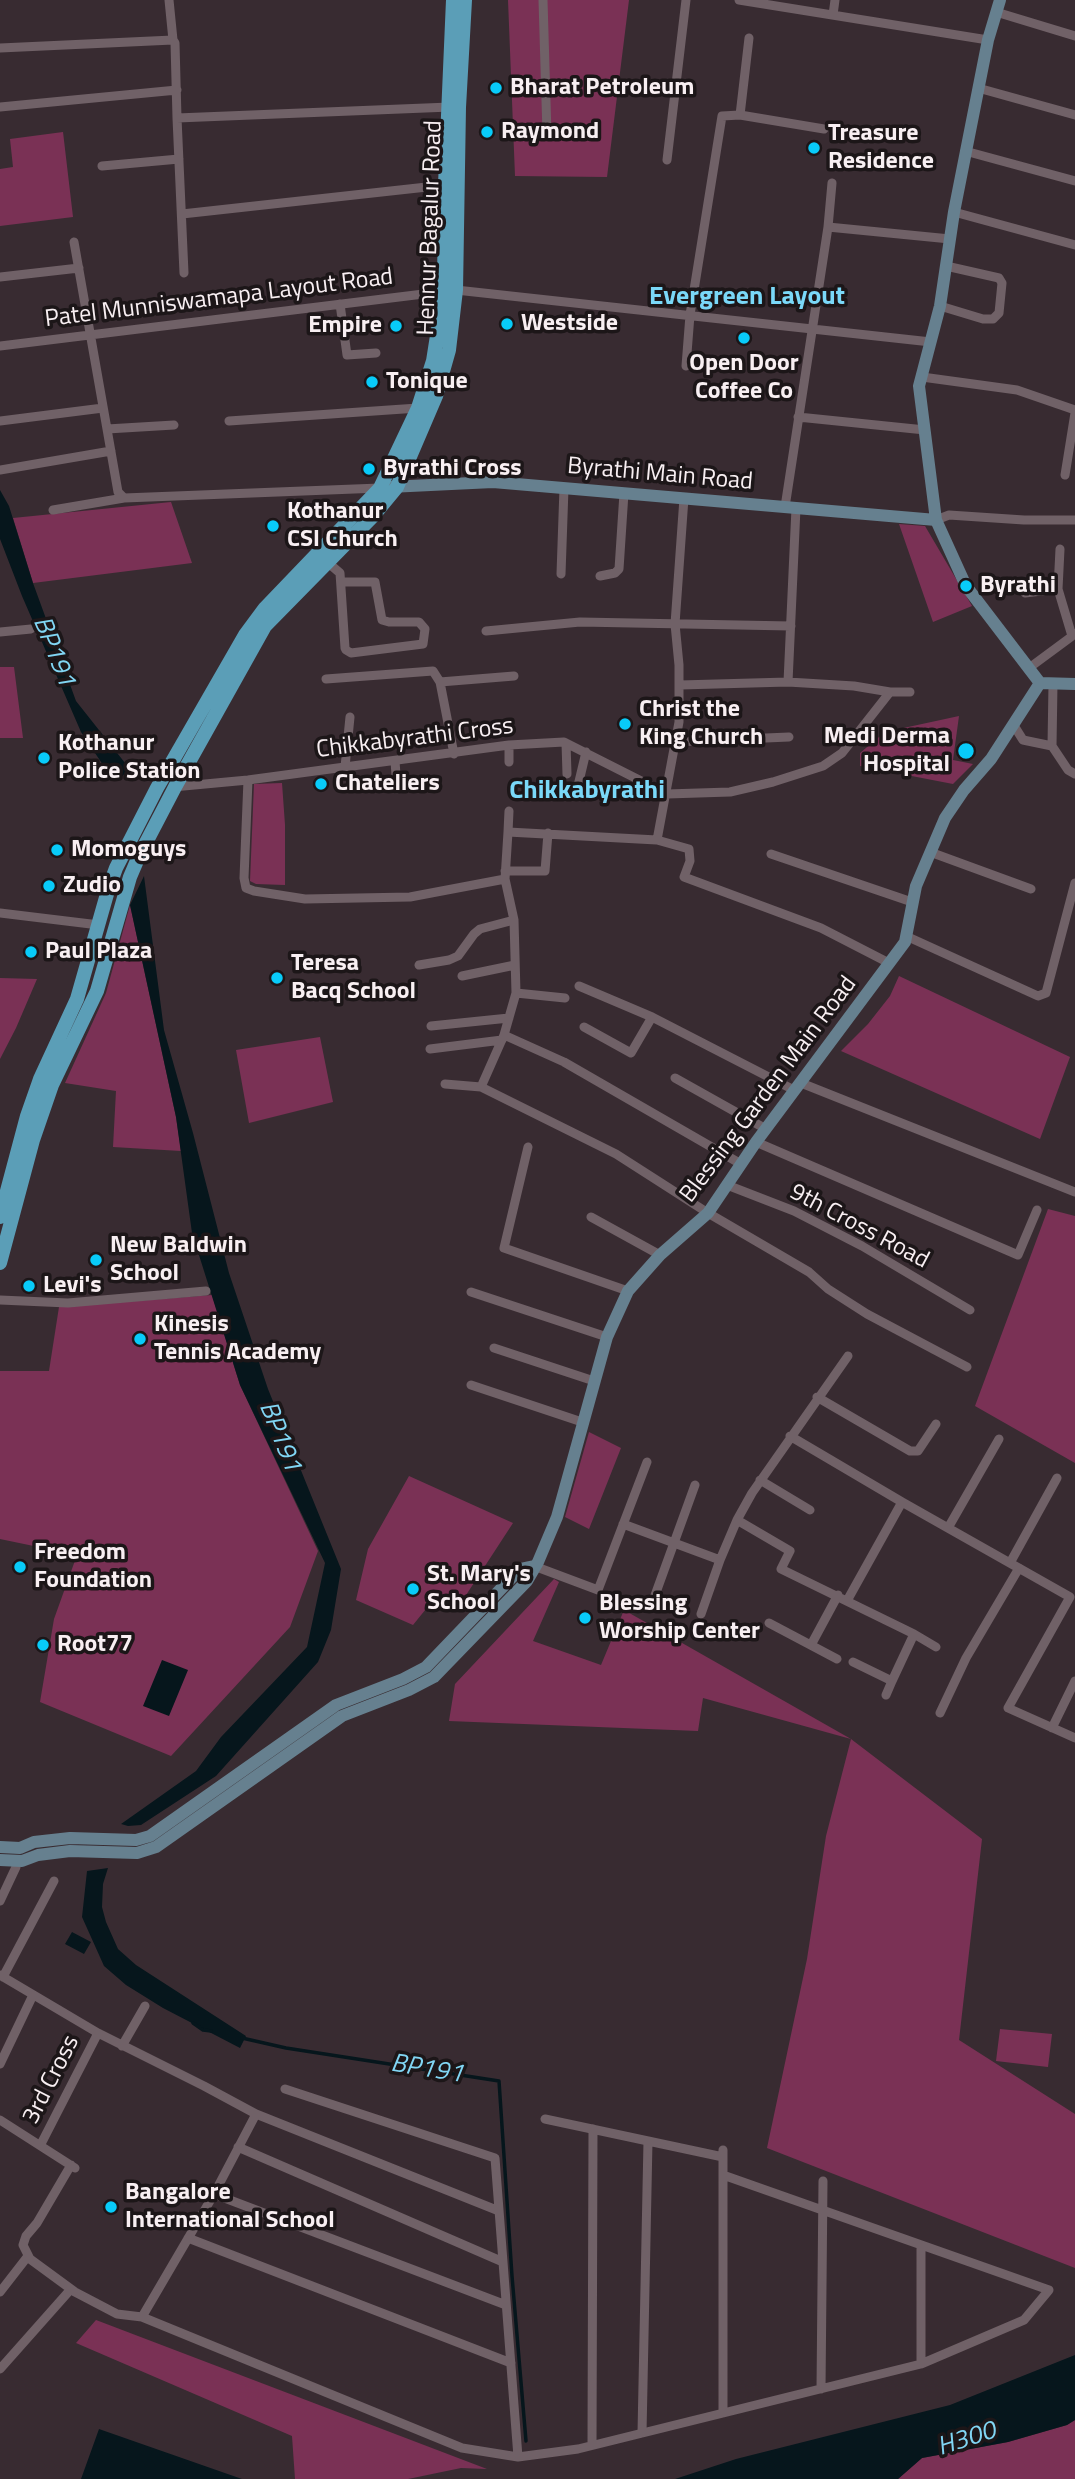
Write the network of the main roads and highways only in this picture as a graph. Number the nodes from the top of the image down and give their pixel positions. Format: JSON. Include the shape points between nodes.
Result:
{"nodes":[{"id":1,"x":453,"y":0,"type":"edge"},
{"id":2,"x":465,"y":0,"type":"edge"},
{"id":3,"x":998,"y":6,"type":"edge"},
{"id":4,"x":454,"y":107,"type":"junction"},
{"id":5,"x":450,"y":290,"type":"junction"},
{"id":6,"x":397,"y":487,"type":"junction"},
{"id":7,"x":380,"y":488,"type":"junction"},
{"id":8,"x":936,"y":520,"type":"junction"},
{"id":9,"x":322,"y":557,"type":"junction"},
{"id":10,"x":1047,"y":683,"type":"junction"},
{"id":11,"x":1075,"y":684,"type":"edge"},
{"id":12,"x":0,"y":1217,"type":"edge"},
{"id":13,"x":3,"y":1239,"type":"edge"},
{"id":14,"x":0,"y":1264,"type":"edge"},
{"id":15,"x":534,"y":1566,"type":"junction"},
{"id":16,"x":0,"y":1847,"type":"edge"},
{"id":17,"x":0,"y":1860,"type":"edge"}],
"edges":[{"from":1,"to":4,"type":"main road","name":"Hennur Bagalur Road"},
{"from":2,"to":4,"type":"main road","name":"Hennur Bagalur Road"},
{"from":3,"to":8,"type":"main road","via":[[965,151],[940,306],[919,386]]},
{"from":4,"to":5,"type":"main road","name":"Hennur Bagalur Road"},
{"from":4,"to":5,"type":"main road","name":"Hennur Bagalur Road","via":[[445,185]]},
{"from":5,"to":6,"type":"main road","name":"Hennur Bagalur Road","via":[[449,350],[436,396]]},
{"from":5,"to":7,"type":"main road","name":"Hennur Bagalur Road","via":[[418,408]]},
{"from":6,"to":7,"type":"main road","name":"Byrathi Main Road"},
{"from":6,"to":8,"type":"main road","name":"Byrathi Main Road","via":[[493,482]]},
{"from":6,"to":9,"type":"main road","name":"Hennur Bagalur Road","via":[[373,516]]},
{"from":7,"to":9,"type":"main road","name":"Hennur Bagalur Road"},
{"from":8,"to":10,"type":"main road","via":[[966,586],[1029,668]]},
{"from":9,"to":12,"type":"main road","name":"Hennur Bagalur Road","via":[[265,608],[245,635],[133,835],[109,887],[77,999],[31,1104]]},
{"from":9,"to":13,"type":"main road","name":"Hennur Bagalur Road","via":[[265,626],[137,861],[97,991],[52,1085]]},
{"from":10,"to":11,"type":"main road"},
{"from":10,"to":15,"type":"main road","name":"Blessing Garden Main Road","via":[[945,818],[916,887],[905,942],[708,1213],[628,1291],[607,1337],[556,1517]]},
{"from":13,"to":14,"type":"main road","name":"Hennur Bagalur Road"},
{"from":15,"to":16,"type":"main road","via":[[520,1569],[426,1667],[336,1705],[150,1836],[136,1840],[70,1838],[20,1848]]},
{"from":15,"to":17,"type":"main road","name":"Blessing Garden Main Road","via":[[527,1581],[434,1677],[342,1716],[156,1847],[137,1853],[70,1851],[38,1854],[22,1861]]}]}
